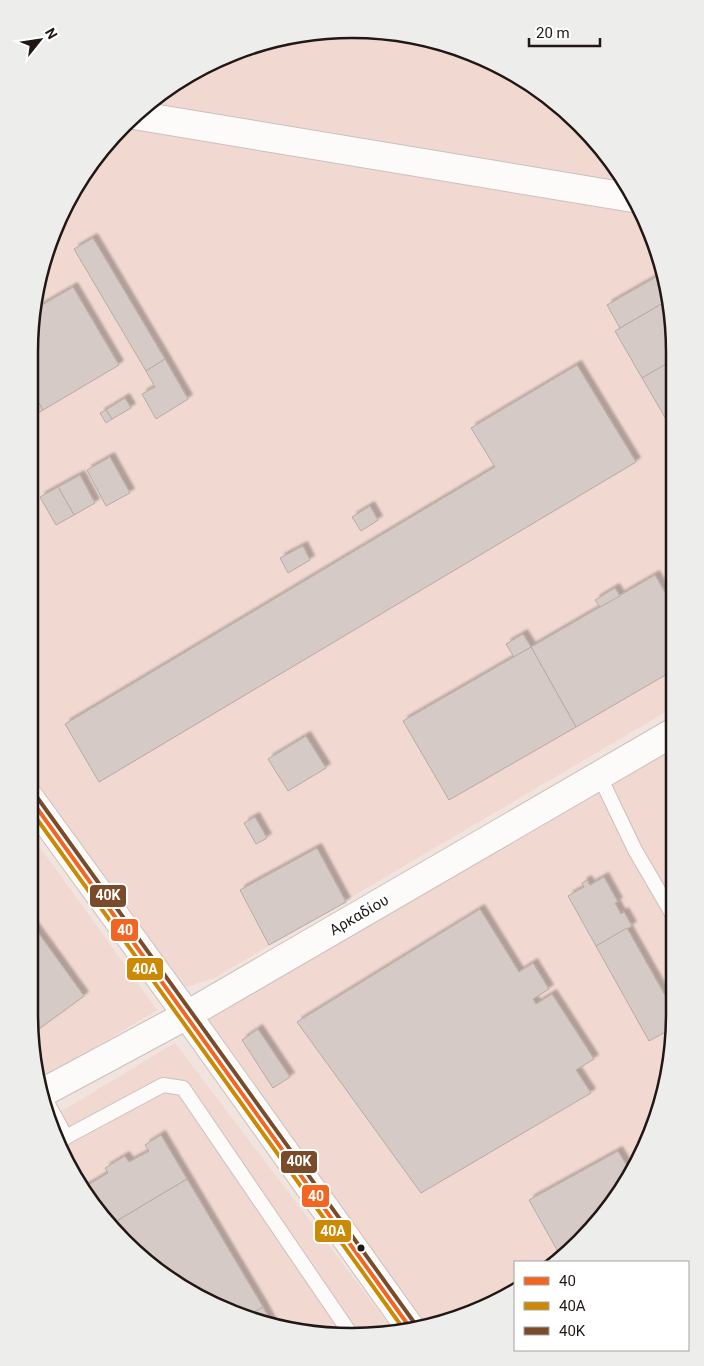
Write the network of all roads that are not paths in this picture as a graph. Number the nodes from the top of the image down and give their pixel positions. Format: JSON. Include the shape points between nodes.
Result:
{"nodes":[{"id":1,"x":144,"y":117,"type":"edge"},
{"id":2,"x":625,"y":197,"type":"edge"},
{"id":3,"x":666,"y":741,"type":"edge"},
{"id":4,"x":599,"y":775,"type":"junction"},
{"id":5,"x":38,"y":809,"type":"edge"},
{"id":6,"x":666,"y":903,"type":"edge"},
{"id":7,"x":187,"y":1015,"type":"junction"},
{"id":8,"x":47,"y":1090,"type":"edge"},
{"id":9,"x":63,"y":1140,"type":"edge"},
{"id":10,"x":407,"y":1323,"type":"edge"},
{"id":11,"x":347,"y":1328,"type":"edge"}],
"edges":[{"from":1,"to":2,"type":"street"},
{"from":3,"to":4,"type":"street","name":"Αρκαδίου"},
{"from":4,"to":6,"type":"lane","via":[[635,850]]},
{"from":4,"to":7,"type":"street","name":"Αρκαδίου"},
{"from":5,"to":7,"type":"street"},
{"from":7,"to":8,"type":"street","name":"Αρκαδίου"},
{"from":7,"to":10,"type":"street"},
{"from":9,"to":11,"type":"lane","via":[[163,1085],[183,1088]]}]}
